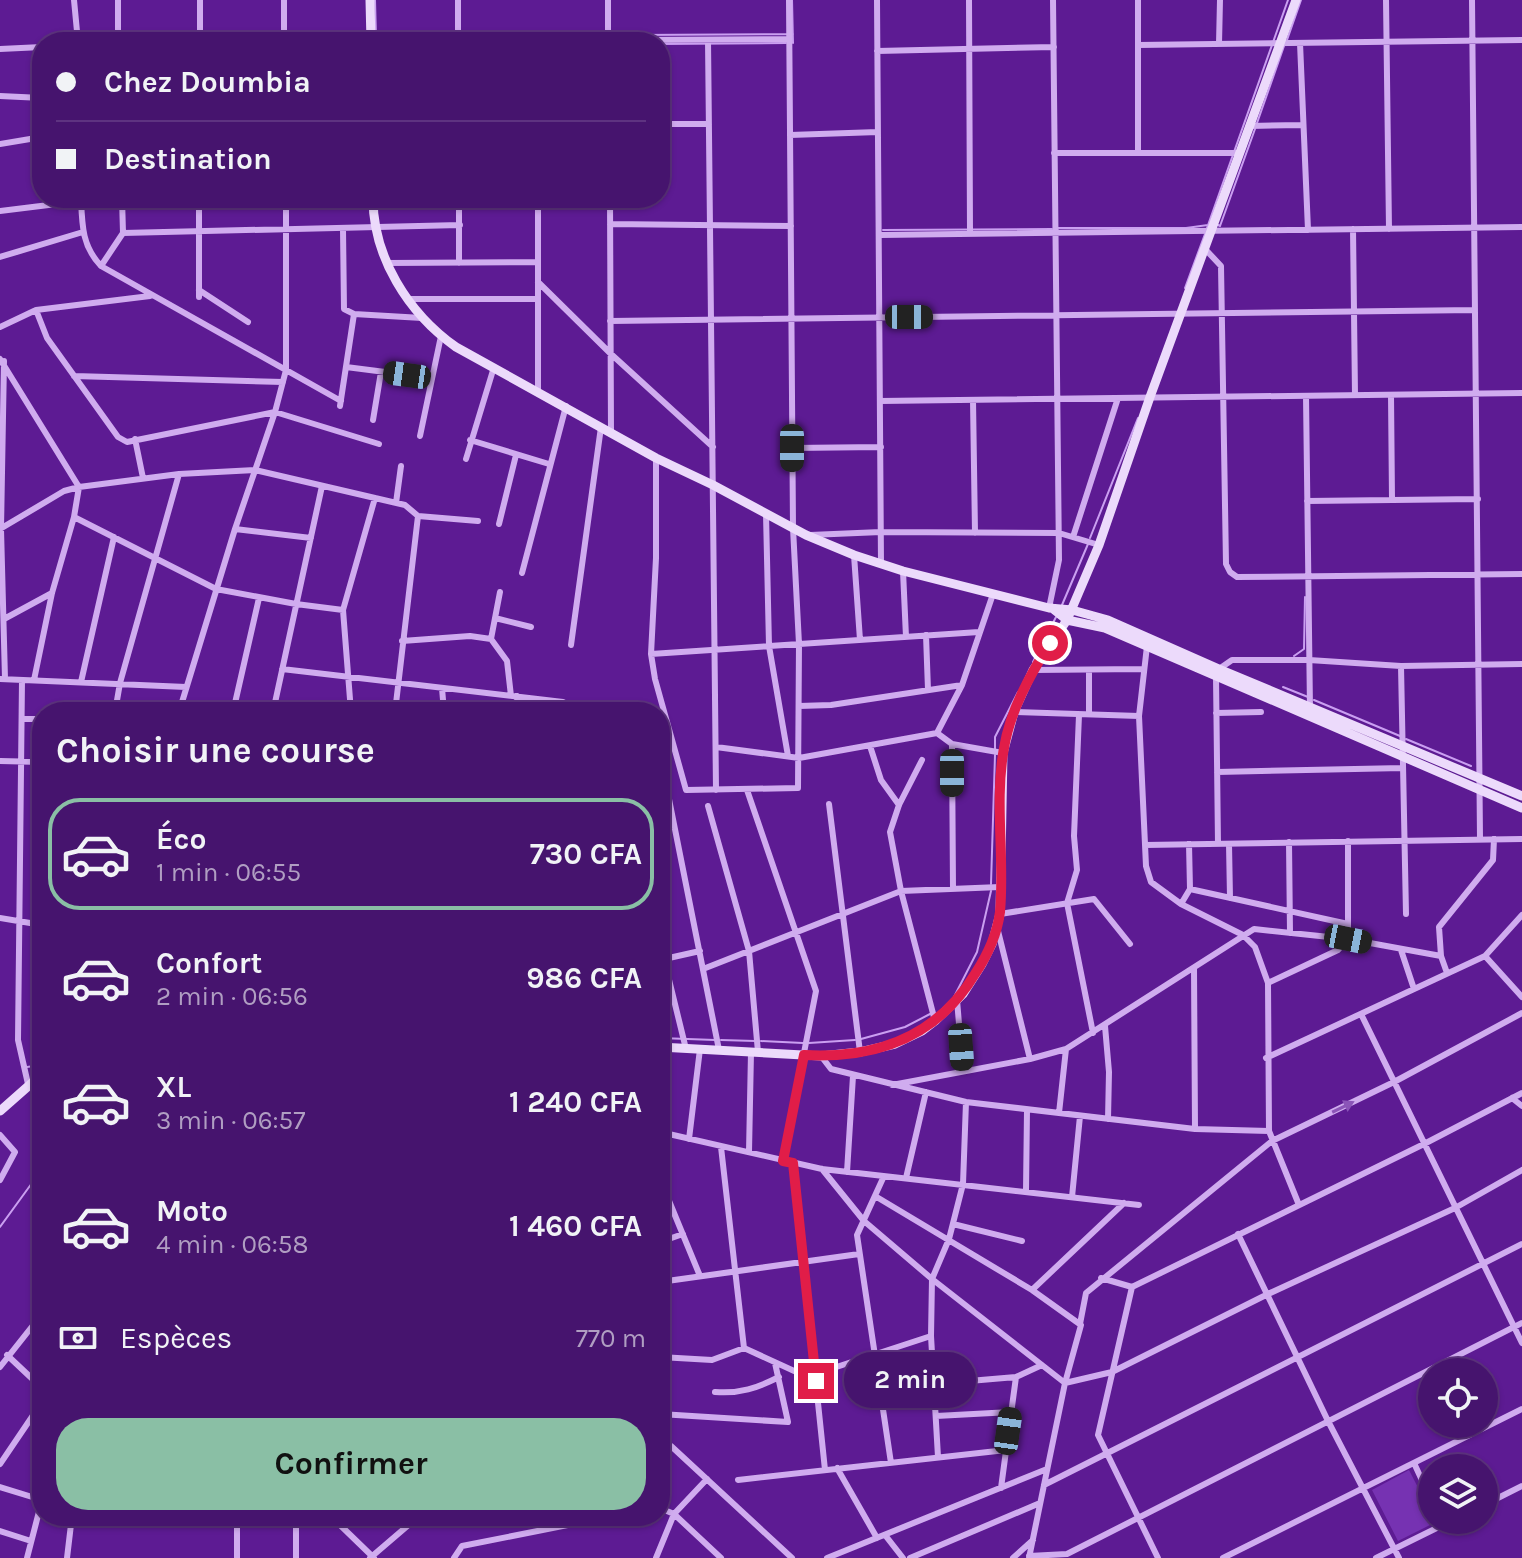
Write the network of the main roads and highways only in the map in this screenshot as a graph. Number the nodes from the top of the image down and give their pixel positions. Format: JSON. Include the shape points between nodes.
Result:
{"nodes":[{"id":1,"x":370,"y":0,"type":"edge"},
{"id":2,"x":1296,"y":0,"type":"edge"},
{"id":3,"x":371,"y":32,"type":"edge"},
{"id":4,"x":373,"y":208,"type":"edge"},
{"id":5,"x":1050,"y":608,"type":"junction"},
{"id":6,"x":1072,"y":610,"type":"junction"},
{"id":7,"x":1067,"y":620,"type":"junction"},
{"id":8,"x":1217,"y":673,"type":"junction"},
{"id":9,"x":1481,"y":784,"type":"junction"},
{"id":10,"x":1522,"y":796,"type":"edge"},
{"id":11,"x":1522,"y":808,"type":"edge"},
{"id":12,"x":670,"y":1048,"type":"edge"},
{"id":13,"x":32,"y":1081,"type":"edge"},
{"id":14,"x":0,"y":1111,"type":"edge"}],
"edges":[{"from":1,"to":3,"type":"main road"},
{"from":2,"to":6,"type":"main road"},
{"from":4,"to":5,"type":"main road","via":[[387,263],[422,318],[441,336],[656,458],[806,535],[903,571]]},
{"from":5,"to":6,"type":"main road"},
{"from":5,"to":7,"type":"main road"},
{"from":6,"to":7,"type":"main road"},
{"from":6,"to":8,"type":"main road","via":[[1108,620]]},
{"from":7,"to":8,"type":"main road","via":[[1105,628]]},
{"from":7,"to":12,"type":"main road","via":[[1033,670],[1014,712],[1003,753],[998,920],[982,964],[957,1000],[922,1031],[860,1052],[821,1056]]},
{"from":8,"to":9,"type":"main road"},
{"from":9,"to":10,"type":"main road"},
{"from":9,"to":11,"type":"main road"},
{"from":13,"to":14,"type":"main road"}]}
